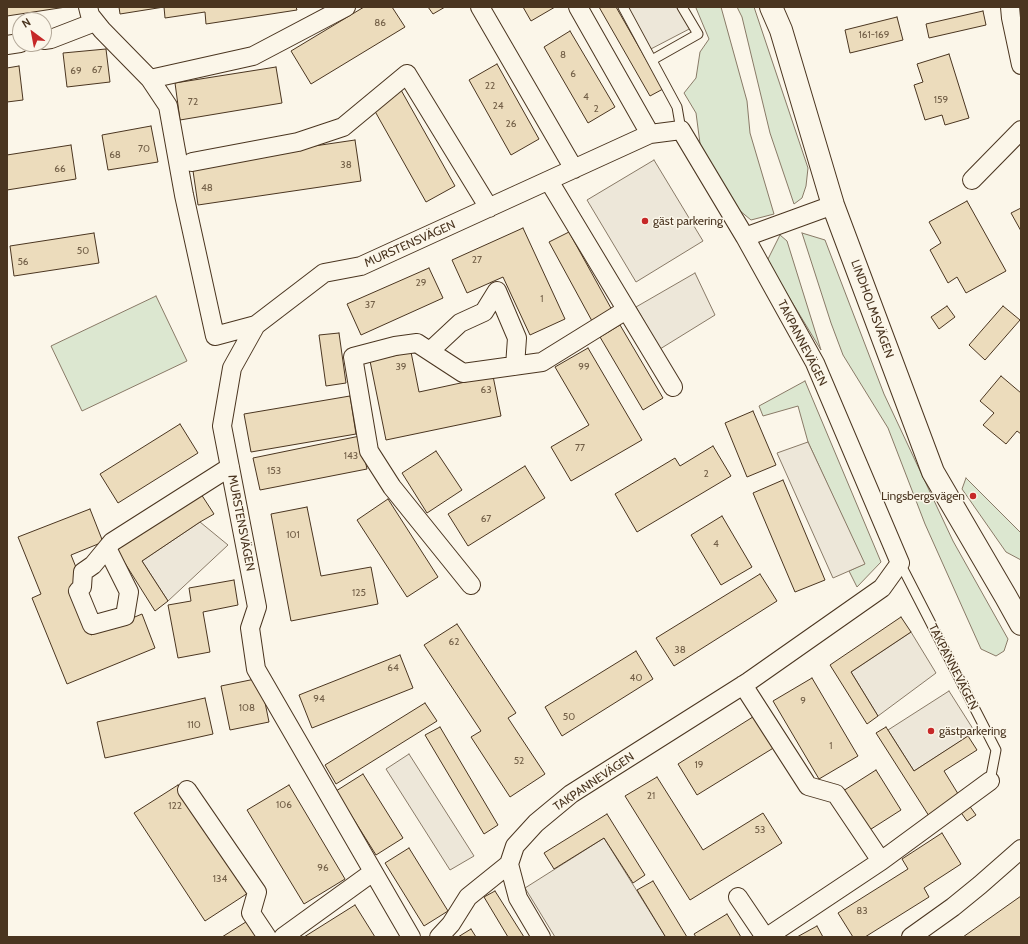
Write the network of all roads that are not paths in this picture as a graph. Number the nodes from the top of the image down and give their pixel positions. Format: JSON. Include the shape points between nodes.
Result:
{"nodes":[{"id":1,"x":346,"y":7,"type":"edge"},
{"id":2,"x":480,"y":7,"type":"edge"},
{"id":3,"x":578,"y":7,"type":"edge"},
{"id":4,"x":623,"y":7,"type":"edge"},
{"id":5,"x":682,"y":7,"type":"edge"},
{"id":6,"x":771,"y":7,"type":"edge"},
{"id":7,"x":1010,"y":7,"type":"edge"},
{"id":8,"x":91,"y":14,"type":"edge"},
{"id":9,"x":52,"y":38,"type":"edge"},
{"id":10,"x":652,"y":60,"type":"junction"},
{"id":11,"x":1021,"y":65,"type":"edge"},
{"id":12,"x":150,"y":79,"type":"junction"},
{"id":13,"x":681,"y":130,"type":"junction"},
{"id":14,"x":1021,"y":130,"type":"edge"},
{"id":15,"x":650,"y":134,"type":"junction"},
{"id":16,"x":192,"y":162,"type":"dead end"},
{"id":17,"x":574,"y":170,"type":"junction"},
{"id":18,"x":972,"y":180,"type":"dead end"},
{"id":19,"x":548,"y":181,"type":"junction"},
{"id":20,"x":833,"y":205,"type":"junction"},
{"id":21,"x":489,"y":208,"type":"junction"},
{"id":22,"x":745,"y":237,"type":"junction"},
{"id":23,"x":626,"y":310,"type":"junction"},
{"id":24,"x":256,"y":325,"type":"junction"},
{"id":25,"x":430,"y":352,"type":"junction"},
{"id":26,"x":515,"y":366,"type":"junction"},
{"id":27,"x":673,"y":387,"type":"dead end"},
{"id":28,"x":230,"y":467,"type":"junction"},
{"id":29,"x":107,"y":548,"type":"dead end"},
{"id":30,"x":900,"y":563,"type":"junction"},
{"id":31,"x":471,"y":585,"type":"dead end"},
{"id":32,"x":1006,"y":597,"type":"junction"},
{"id":33,"x":1021,"y":613,"type":"edge"},
{"id":34,"x":1021,"y":624,"type":"edge"},
{"id":35,"x":743,"y":685,"type":"junction"},
{"id":36,"x":990,"y":781,"type":"joint"},
{"id":37,"x":188,"y":790,"type":"dead end"},
{"id":38,"x":1021,"y":849,"type":"edge"},
{"id":39,"x":881,"y":861,"type":"junction"},
{"id":40,"x":509,"y":864,"type":"junction"},
{"id":41,"x":374,"y":872,"type":"junction"},
{"id":42,"x":738,"y":897,"type":"dead end"},
{"id":43,"x":267,"y":937,"type":"edge"},
{"id":44,"x":283,"y":937,"type":"edge"},
{"id":45,"x":411,"y":937,"type":"edge"},
{"id":46,"x":439,"y":937,"type":"edge"},
{"id":47,"x":541,"y":937,"type":"edge"},
{"id":48,"x":766,"y":937,"type":"edge"},
{"id":49,"x":911,"y":937,"type":"edge"}],
"edges":[{"from":1,"to":12,"type":"street","via":[[253,56]]},
{"from":2,"to":17,"type":"street"},
{"from":3,"to":15,"type":"street"},
{"from":4,"to":10,"type":"lane"},
{"from":5,"to":10,"type":"lane","via":[[698,34]]},
{"from":6,"to":20,"type":"main road","name":"LINDHOLMSVÄGEN","via":[[781,30]]},
{"from":7,"to":11,"type":"street"},
{"from":8,"to":9,"type":"street"},
{"from":8,"to":12,"type":"street"},
{"from":10,"to":13,"type":"lane","via":[[678,107]]},
{"from":12,"to":24,"type":"street","via":[[168,106],[184,195],[215,336]]},
{"from":13,"to":15,"type":"street","name":"MURSTENSVÄGEN"},
{"from":13,"to":22,"type":"street"},
{"from":14,"to":18,"type":"street"},
{"from":15,"to":17,"type":"street","name":"MURSTENSVÄGEN"},
{"from":16,"to":21,"type":"street","via":[[298,142],[342,127],[407,74]]},
{"from":17,"to":19,"type":"street","name":"MURSTENSVÄGEN"},
{"from":19,"to":21,"type":"street","name":"MURSTENSVÄGEN"},
{"from":19,"to":23,"type":"street"},
{"from":20,"to":22,"type":"street"},
{"from":20,"to":32,"type":"main road","name":"LINDHOLMSVÄGEN","via":[[933,472]]},
{"from":21,"to":24,"type":"street","name":"MURSTENSVÄGEN","via":[[361,266],[324,273]]},
{"from":22,"to":30,"type":"street","name":"TAKPANNEVÄGEN","via":[[814,363]]},
{"from":23,"to":26,"type":"street","via":[[542,362]]},
{"from":23,"to":27,"type":"street"},
{"from":24,"to":28,"type":"street","name":"MURSTENSVÄGEN","via":[[232,368],[222,426]]},
{"from":25,"to":26,"type":"street","via":[[463,373]]},
{"from":25,"to":26,"type":"street","via":[[460,322],[484,312],[497,291],[517,338]]},
{"from":25,"to":31,"type":"street","via":[[417,343],[353,357],[369,451],[392,487]]},
{"from":28,"to":29,"type":"street","via":[[112,542]]},
{"from":28,"to":41,"type":"street","name":"MURSTENSVÄGEN","via":[[257,607],[250,628],[256,669]]},
{"from":30,"to":35,"type":"street","name":"TAKPANNEVÄGEN","via":[[882,588]]},
{"from":30,"to":36,"type":"lane","name":"TAKPANNEVÄGEN","via":[[996,750]]},
{"from":32,"to":33,"type":"main road","name":"LINDHOLMSVÄGEN"},
{"from":32,"to":34,"type":"main road","name":"LINDHOLMSVÄGEN"},
{"from":35,"to":39,"type":"street","via":[[808,786],[836,794]]},
{"from":35,"to":40,"type":"street","name":"TAKPANNEVÄGEN","via":[[571,794],[536,823],[515,846]]},
{"from":36,"to":39,"type":"street","name":"TAKPANNEVÄGEN"},
{"from":37,"to":43,"type":"street","via":[[257,892],[251,913]]},
{"from":38,"to":49,"type":"street","via":[[953,907]]},
{"from":39,"to":48,"type":"street","name":"TAKPANNEVÄGEN"},
{"from":40,"to":46,"type":"street","via":[[468,897],[451,924]]},
{"from":40,"to":47,"type":"street","via":[[518,898]]},
{"from":41,"to":44,"type":"street"},
{"from":41,"to":45,"type":"street"},
{"from":42,"to":48,"type":"street","name":"TAKPANNEVÄGEN"}]}
